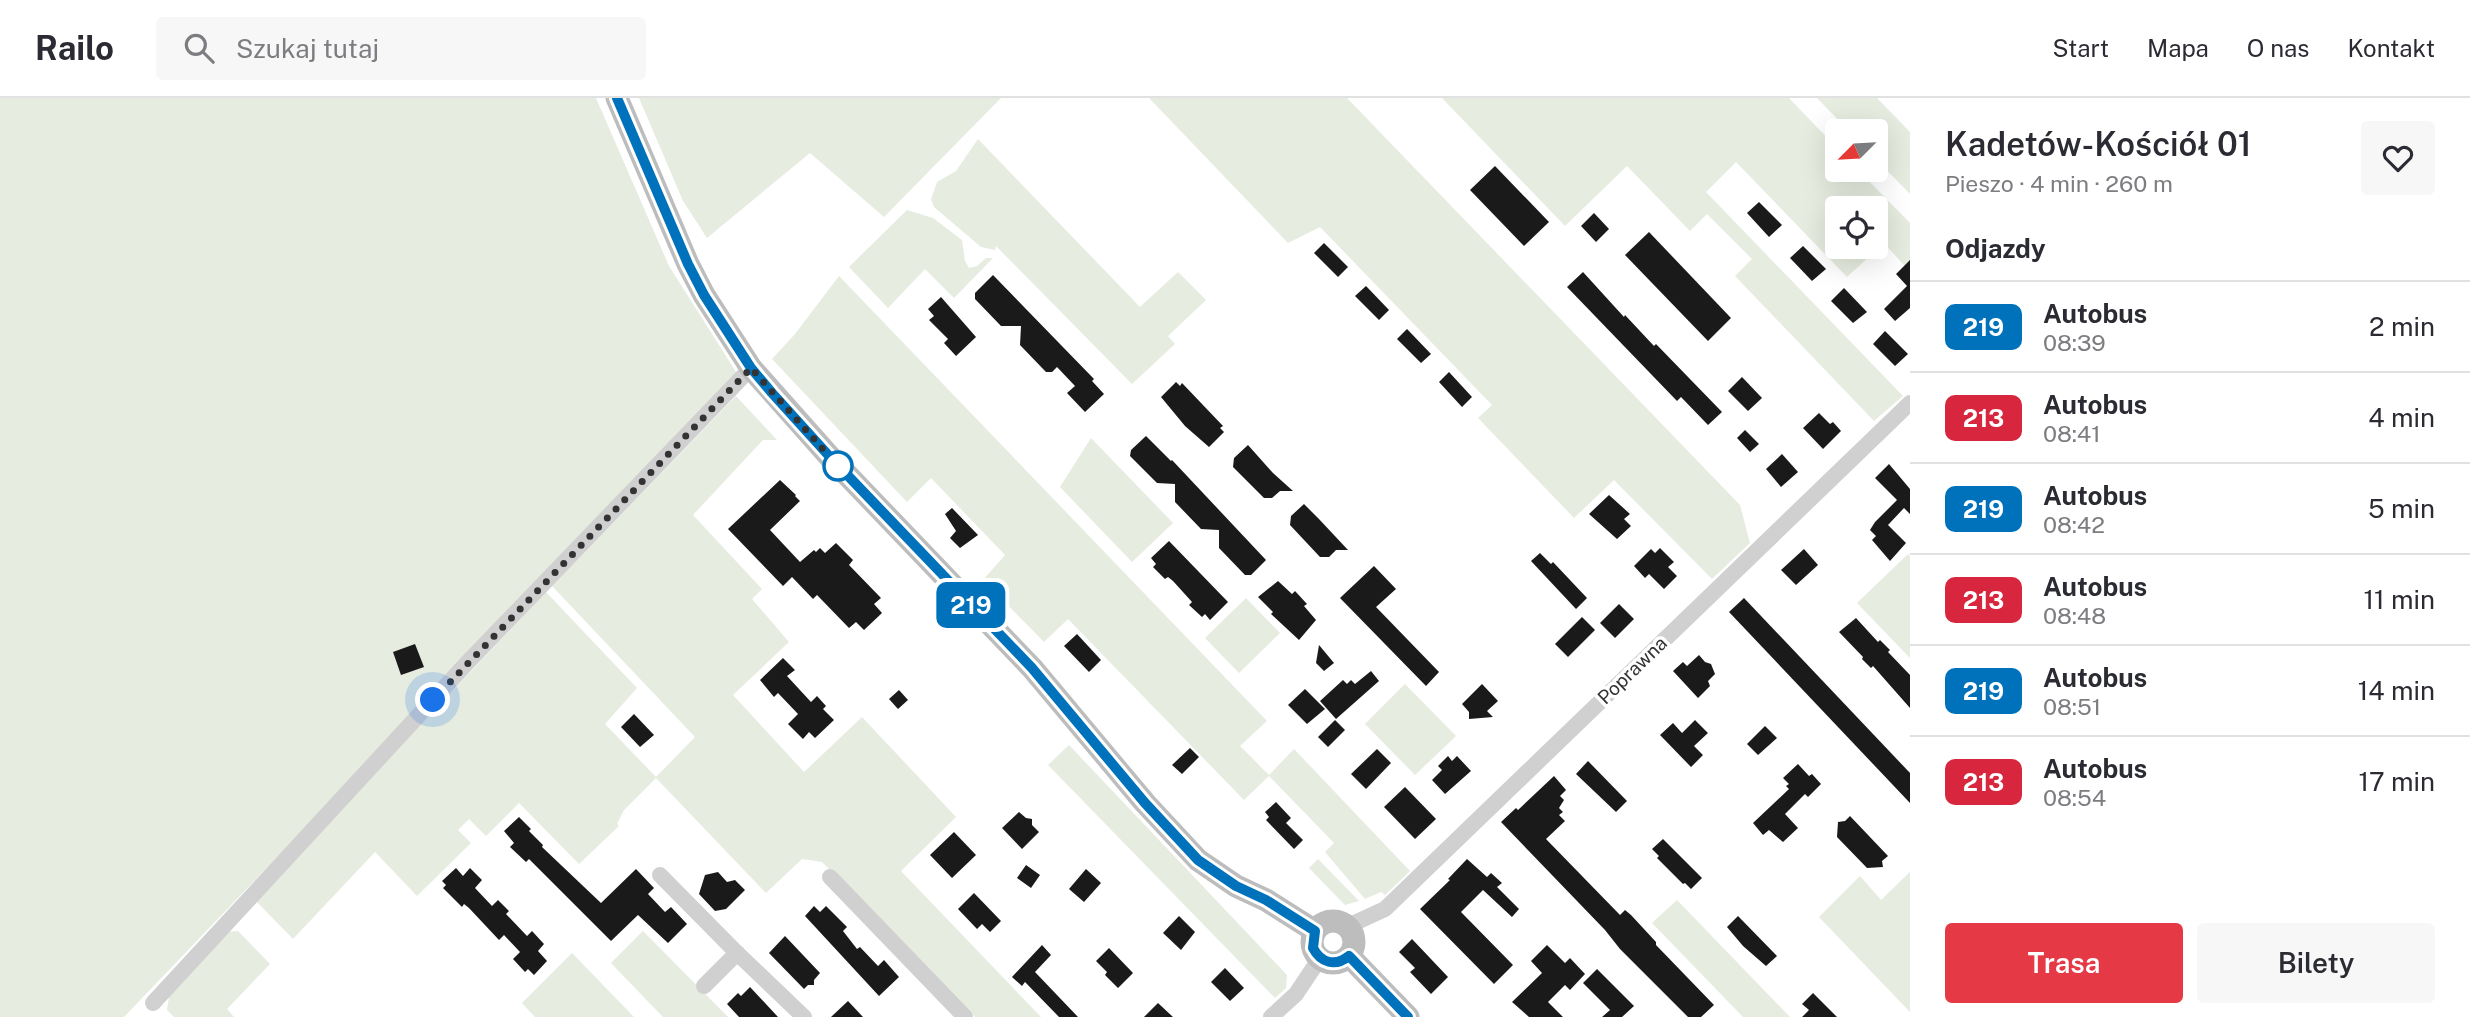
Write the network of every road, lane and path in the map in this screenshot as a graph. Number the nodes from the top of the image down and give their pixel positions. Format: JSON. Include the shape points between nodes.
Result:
{"nodes":[{"id":1,"x":617,"y":98,"type":"edge"},
{"id":2,"x":751,"y":368,"type":"junction"},
{"id":3,"x":1910,"y":403,"type":"edge"},
{"id":4,"x":660,"y":875,"type":"dead end"},
{"id":5,"x":830,"y":877,"type":"dead end"},
{"id":6,"x":1348,"y":926,"type":"junction"},
{"id":7,"x":1315,"y":931,"type":"junction"},
{"id":8,"x":737,"y":953,"type":"junction"},
{"id":9,"x":1349,"y":956,"type":"junction"},
{"id":10,"x":1320,"y":958,"type":"junction"},
{"id":11,"x":704,"y":986,"type":"dead end"},
{"id":12,"x":153,"y":1003,"type":"dead end"},
{"id":13,"x":804,"y":1017,"type":"edge"},
{"id":14,"x":965,"y":1017,"type":"edge"},
{"id":15,"x":1272,"y":1017,"type":"edge"},
{"id":16,"x":1408,"y":1017,"type":"edge"}],
"edges":[{"from":1,"to":2,"type":"street","via":[[688,264]]},
{"from":2,"to":7,"type":"street","via":[[1032,668],[1198,860]]},
{"from":2,"to":12,"type":"street","via":[[467,663]]},
{"from":3,"to":6,"type":"street","name":"Poprawna","via":[[1385,909]]},
{"from":4,"to":8,"type":"street"},
{"from":5,"to":14,"type":"street"},
{"from":6,"to":7,"type":"street","via":[[1334,920]]},
{"from":6,"to":9,"type":"street","via":[[1354,941]]},
{"from":7,"to":10,"type":"street","via":[[1313,948]]},
{"from":8,"to":11,"type":"street"},
{"from":8,"to":13,"type":"street"},
{"from":9,"to":10,"type":"street","via":[[1332,963]]},
{"from":9,"to":16,"type":"street"},
{"from":10,"to":15,"type":"street","via":[[1296,994]]}]}
